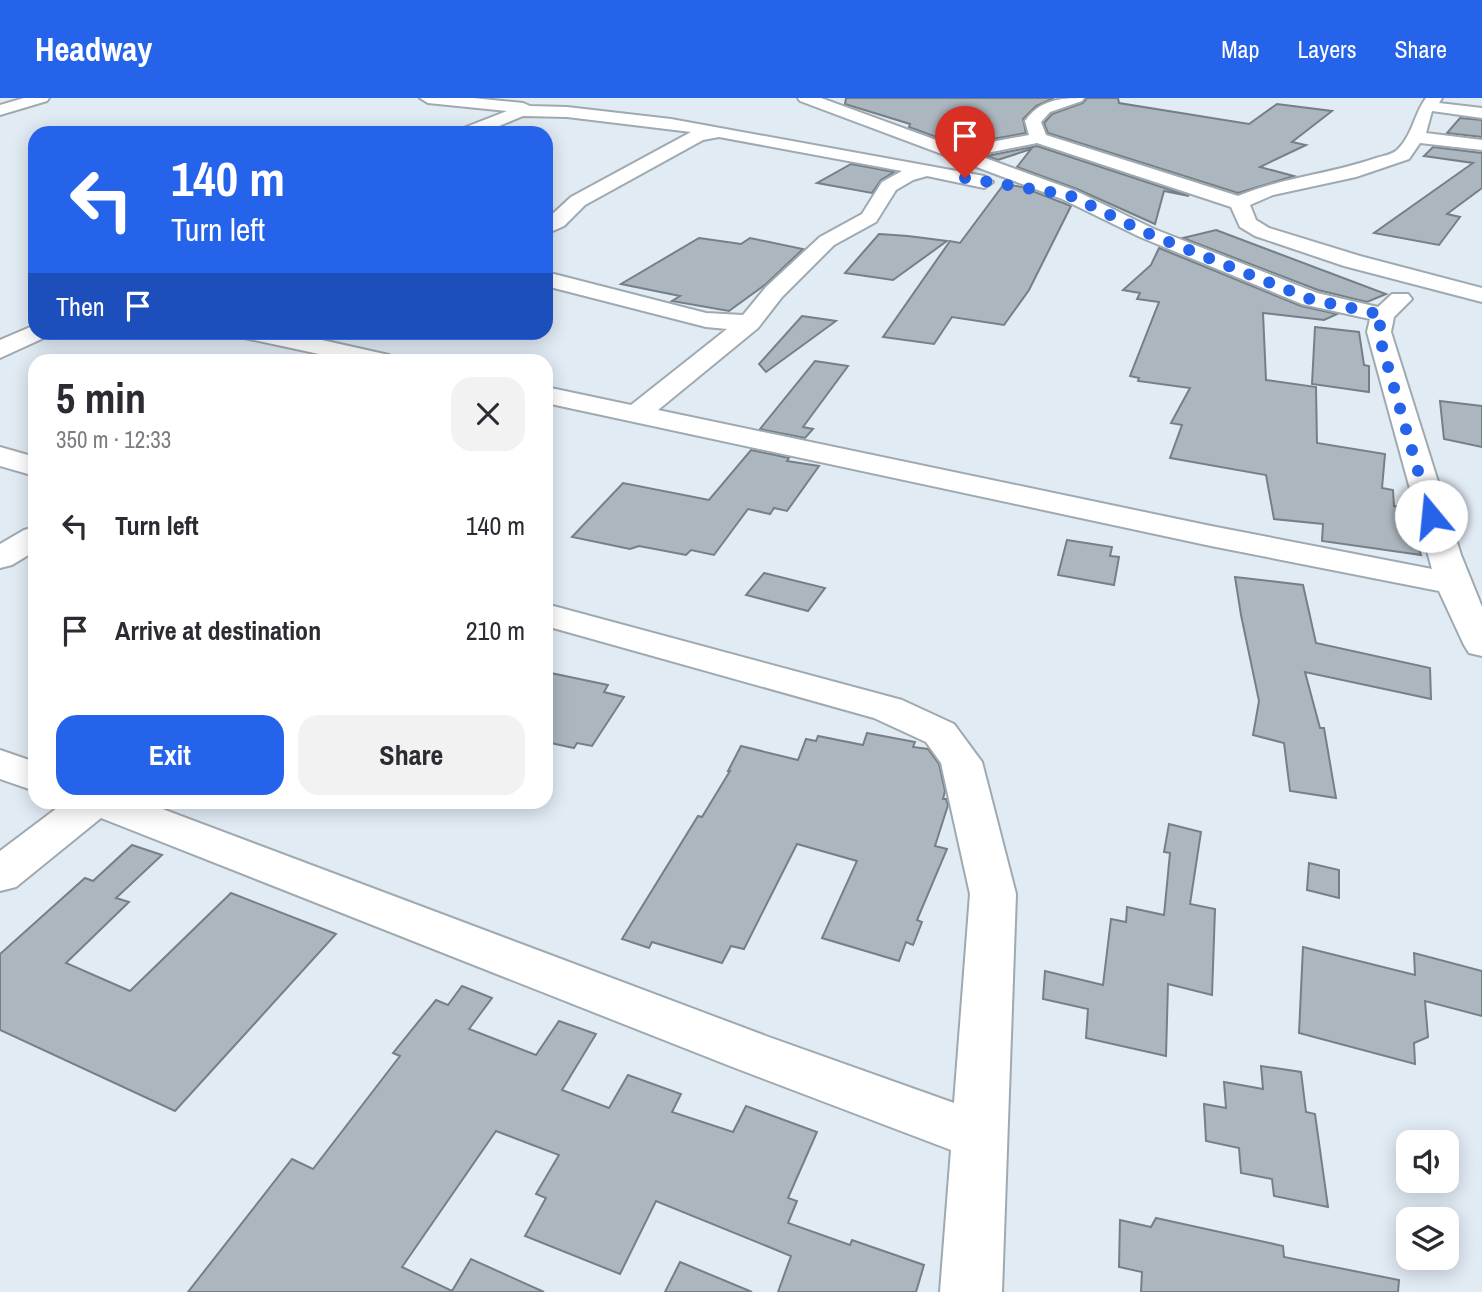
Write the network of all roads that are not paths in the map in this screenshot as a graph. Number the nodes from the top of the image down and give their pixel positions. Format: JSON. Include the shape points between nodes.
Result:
{"nodes":[{"id":1,"x":41,"y":98,"type":"edge"},
{"id":2,"x":428,"y":98,"type":"edge"},
{"id":3,"x":806,"y":98,"type":"edge"},
{"id":4,"x":1076,"y":98,"type":"edge"},
{"id":5,"x":1431,"y":102,"type":"edge"},
{"id":6,"x":0,"y":110,"type":"edge"},
{"id":7,"x":539,"y":110,"type":"junction"},
{"id":8,"x":1482,"y":113,"type":"edge"},
{"id":9,"x":483,"y":126,"type":"edge"},
{"id":10,"x":720,"y":132,"type":"junction"},
{"id":11,"x":1415,"y":137,"type":"junction"},
{"id":12,"x":1038,"y":138,"type":"junction"},
{"id":13,"x":1482,"y":145,"type":"edge"},
{"id":14,"x":959,"y":153,"type":"junction"},
{"id":15,"x":926,"y":171,"type":"junction"},
{"id":16,"x":1069,"y":195,"type":"junction"},
{"id":17,"x":1239,"y":203,"type":"junction"},
{"id":18,"x":553,"y":224,"type":"edge"},
{"id":19,"x":553,"y":281,"type":"edge"},
{"id":20,"x":1428,"y":281,"type":"junction"},
{"id":21,"x":1482,"y":295,"type":"edge"},
{"id":22,"x":1383,"y":315,"type":"junction"},
{"id":23,"x":749,"y":323,"type":"junction"},
{"id":24,"x":28,"y":336,"type":"edge"},
{"id":25,"x":286,"y":340,"type":"edge"},
{"id":26,"x":349,"y":340,"type":"edge"},
{"id":27,"x":0,"y":350,"type":"edge"},
{"id":28,"x":332,"y":350,"type":"junction"},
{"id":29,"x":351,"y":354,"type":"edge"},
{"id":30,"x":553,"y":396,"type":"edge"},
{"id":31,"x":637,"y":414,"type":"junction"},
{"id":32,"x":0,"y":456,"type":"edge"},
{"id":33,"x":28,"y":465,"type":"edge"},
{"id":34,"x":28,"y":541,"type":"edge"},
{"id":35,"x":0,"y":558,"type":"edge"},
{"id":36,"x":1453,"y":583,"type":"junction"},
{"id":37,"x":553,"y":617,"type":"edge"},
{"id":38,"x":1482,"y":645,"type":"edge"},
{"id":39,"x":0,"y":764,"type":"edge"},
{"id":40,"x":28,"y":774,"type":"edge"},
{"id":41,"x":84,"y":809,"type":"edge"},
{"id":42,"x":123,"y":809,"type":"edge"},
{"id":43,"x":0,"y":875,"type":"edge"},
{"id":44,"x":981,"y":1137,"type":"junction"},
{"id":45,"x":971,"y":1292,"type":"edge"}],
"edges":[{"from":1,"to":6,"type":"street"},
{"from":2,"to":7,"type":"street"},
{"from":3,"to":14,"type":"street"},
{"from":4,"to":12,"type":"street","via":[[1044,109],[1033,121]]},
{"from":5,"to":8,"type":"street"},
{"from":5,"to":11,"type":"street"},
{"from":7,"to":9,"type":"street","via":[[507,115]]},
{"from":7,"to":10,"type":"street"},
{"from":10,"to":15,"type":"street"},
{"from":10,"to":18,"type":"street","via":[[699,135],[662,153],[578,201]]},
{"from":11,"to":13,"type":"street"},
{"from":11,"to":17,"type":"street","via":[[1403,155],[1380,165],[1267,191]]},
{"from":12,"to":14,"type":"street"},
{"from":12,"to":17,"type":"street"},
{"from":14,"to":16,"type":"street"},
{"from":15,"to":16,"type":"street"},
{"from":15,"to":23,"type":"street","via":[[889,186],[869,218],[827,241]]},
{"from":16,"to":22,"type":"street","via":[[1147,233],[1310,299]]},
{"from":17,"to":20,"type":"street","via":[[1247,223],[1262,232]]},
{"from":19,"to":23,"type":"street","via":[[706,320]]},
{"from":20,"to":21,"type":"street"},
{"from":20,"to":22,"type":"street"},
{"from":22,"to":36,"type":"street","via":[[1378,332]]},
{"from":23,"to":31,"type":"street"},
{"from":24,"to":27,"type":"street"},
{"from":25,"to":28,"type":"street"},
{"from":26,"to":28,"type":"street"},
{"from":28,"to":29,"type":"street"},
{"from":30,"to":31,"type":"street"},
{"from":31,"to":36,"type":"street"},
{"from":32,"to":33,"type":"street"},
{"from":34,"to":35,"type":"street"},
{"from":36,"to":38,"type":"street"},
{"from":37,"to":44,"type":"street","via":[[888,709],[940,733],[961,762],[993,894]]},
{"from":39,"to":40,"type":"street"},
{"from":41,"to":43,"type":"street"},
{"from":42,"to":44,"type":"street"},
{"from":44,"to":45,"type":"street"}]}
